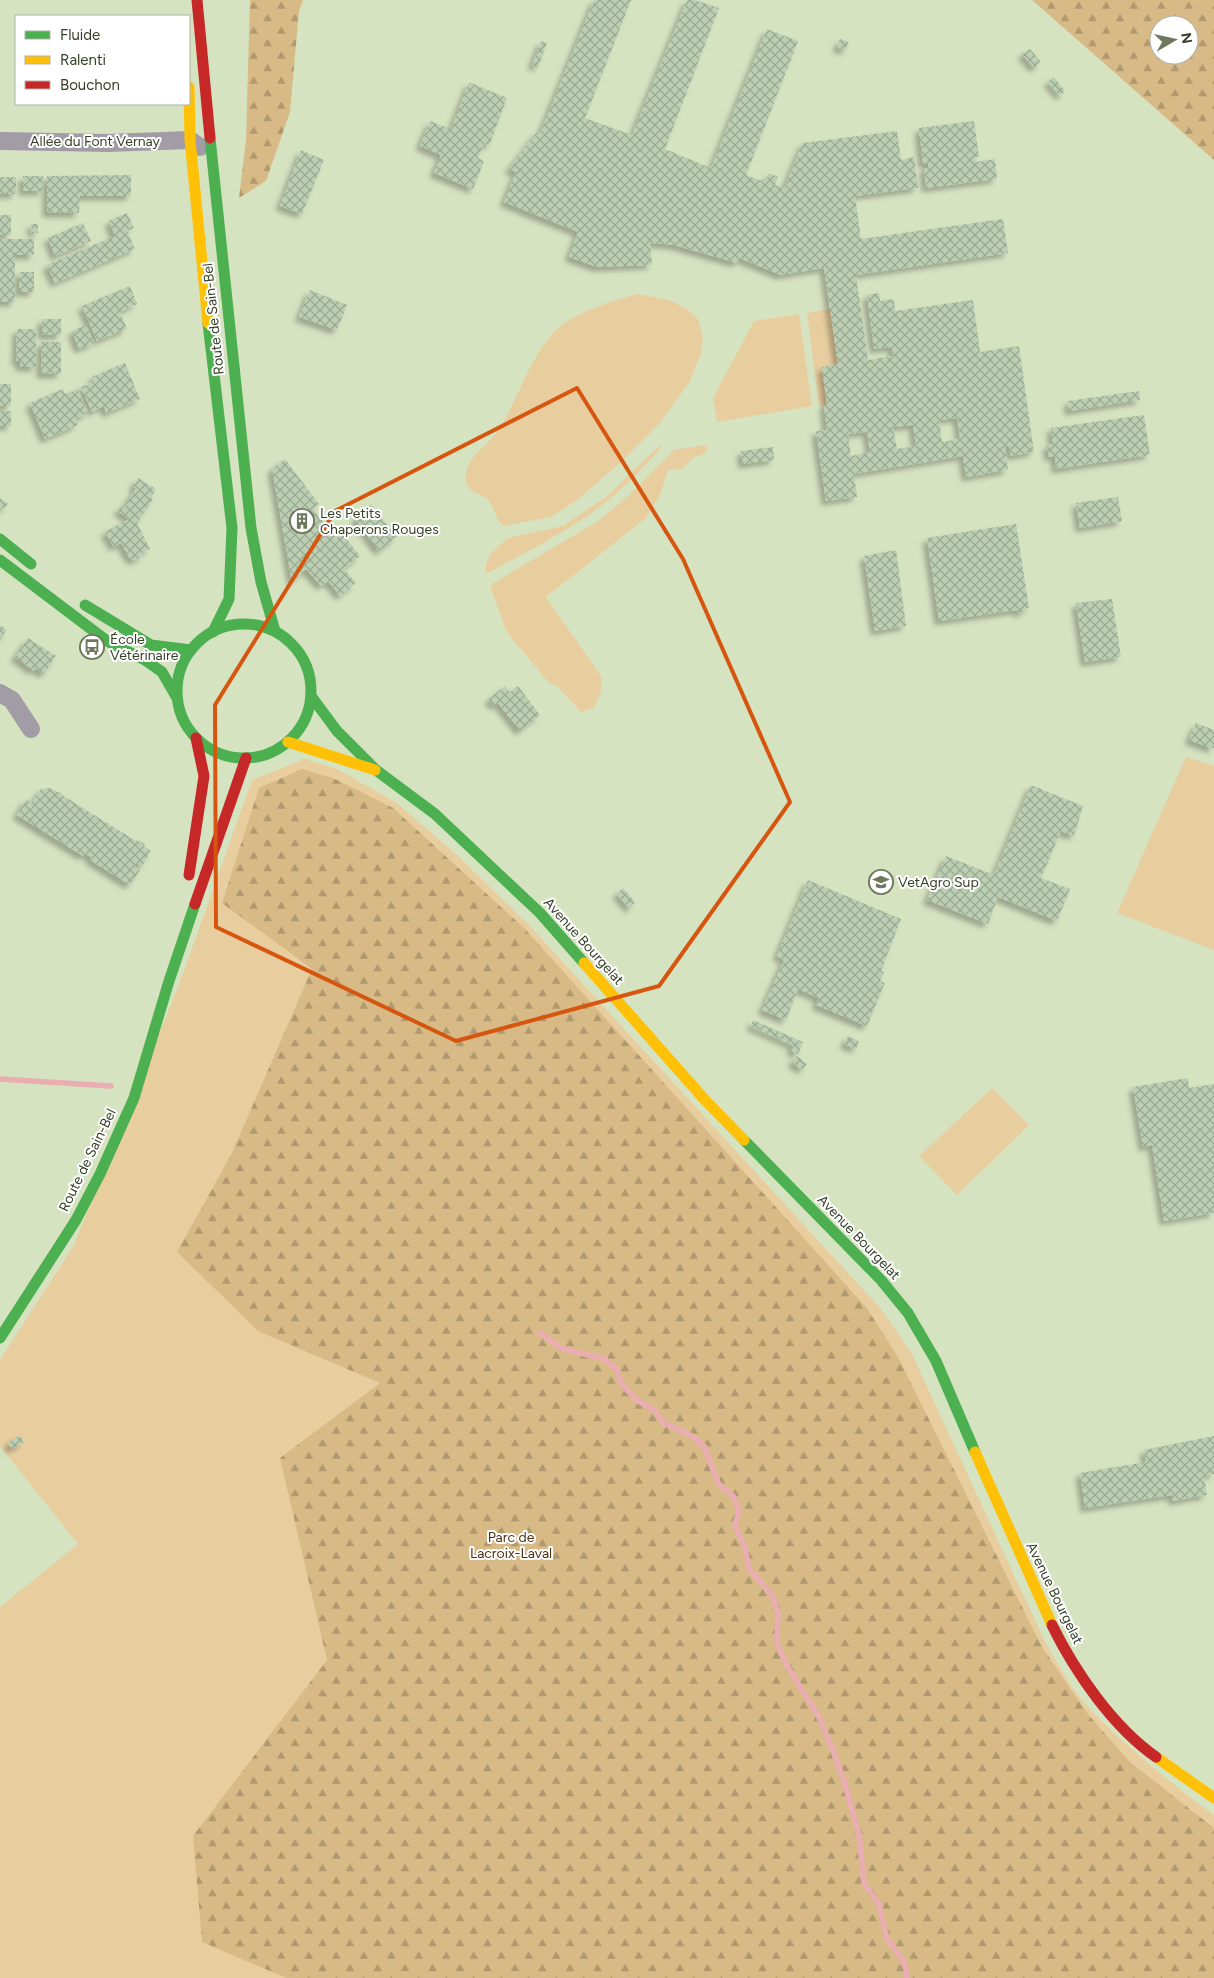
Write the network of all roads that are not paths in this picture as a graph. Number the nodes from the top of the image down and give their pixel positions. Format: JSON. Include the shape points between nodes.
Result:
{"nodes":[{"id":1,"x":188,"y":0,"type":"edge"},
{"id":2,"x":198,"y":0,"type":"edge"},
{"id":3,"x":187,"y":15,"type":"edge"},
{"id":4,"x":189,"y":105,"type":"edge"},
{"id":5,"x":190,"y":140,"type":"junction"},
{"id":6,"x":0,"y":141,"type":"edge"},
{"id":7,"x":219,"y":234,"type":"junction"},
{"id":8,"x":0,"y":539,"type":"edge"},
{"id":9,"x":0,"y":560,"type":"edge"},
{"id":10,"x":37,"y":569,"type":"dead end"},
{"id":11,"x":76,"y":598,"type":"dead end"},
{"id":12,"x":275,"y":631,"type":"junction"},
{"id":13,"x":213,"y":632,"type":"junction"},
{"id":14,"x":191,"y":650,"type":"junction"},
{"id":15,"x":0,"y":692,"type":"edge"},
{"id":16,"x":311,"y":696,"type":"junction"},
{"id":17,"x":177,"y":698,"type":"junction"},
{"id":18,"x":31,"y":730,"type":"dead end"},
{"id":19,"x":196,"y":738,"type":"junction"},
{"id":20,"x":288,"y":742,"type":"junction"},
{"id":21,"x":246,"y":758,"type":"junction"},
{"id":22,"x":376,"y":770,"type":"junction"},
{"id":23,"x":185,"y":890,"type":"dead end"},
{"id":24,"x":181,"y":907,"type":"dead end"},
{"id":25,"x":169,"y":981,"type":"junction"},
{"id":26,"x":0,"y":1338,"type":"edge"},
{"id":27,"x":1214,"y":1798,"type":"edge"}],
"edges":[{"from":1,"to":3,"type":"main road"},
{"from":2,"to":7,"type":"main road","name":"Route de Sain-Bel"},
{"from":4,"to":5,"type":"main road","name":"Route de Sain-Bel"},
{"from":5,"to":6,"type":"street","name":"Allée du Font Vernay","via":[[108,143]]},
{"from":5,"to":7,"type":"street","via":[[200,147],[208,227]]},
{"from":5,"to":13,"type":"main road","name":"Route de Sain-Bel","via":[[232,528],[229,599]]},
{"from":7,"to":12,"type":"main road","name":"Route de Sain-Bel","via":[[248,500],[264,603]]},
{"from":8,"to":10,"type":"main road"},
{"from":9,"to":17,"type":"main road","via":[[107,641],[162,672]]},
{"from":11,"to":14,"type":"main road","via":[[151,645]]},
{"from":12,"to":13,"type":"main road","via":[[240,625]]},
{"from":12,"to":16,"type":"main road","via":[[293,645],[306,664]]},
{"from":13,"to":14,"type":"main road"},
{"from":14,"to":17,"type":"main road","via":[[178,681]]},
{"from":15,"to":18,"type":"street","via":[[12,700]]},
{"from":16,"to":20,"type":"main road","via":[[304,721]]},
{"from":16,"to":22,"type":"main road","name":"Avenue Bourgelat","via":[[336,731]]},
{"from":17,"to":19,"type":"main road","via":[[184,720]]},
{"from":19,"to":21,"type":"main road","via":[[210,749]]},
{"from":19,"to":23,"type":"main road","via":[[204,776],[196,844]]},
{"from":20,"to":21,"type":"main road","via":[[273,752]]},
{"from":20,"to":22,"type":"main road","name":"Avenue Bourgelat","via":[[326,753],[350,765]]},
{"from":21,"to":25,"type":"main road","name":"Route de Sain-Bel"},
{"from":22,"to":27,"type":"main road","name":"Avenue Bourgelat","via":[[435,814],[540,913],[705,1100],[881,1280],[908,1313],[936,1361],[1033,1586],[1065,1651],[1114,1719],[1147,1750]]},
{"from":24,"to":25,"type":"main road","name":"Route de Sain-Bel"},
{"from":25,"to":26,"type":"main road","name":"Route de Sain-Bel","via":[[141,1079],[100,1174],[76,1220]]}]}
